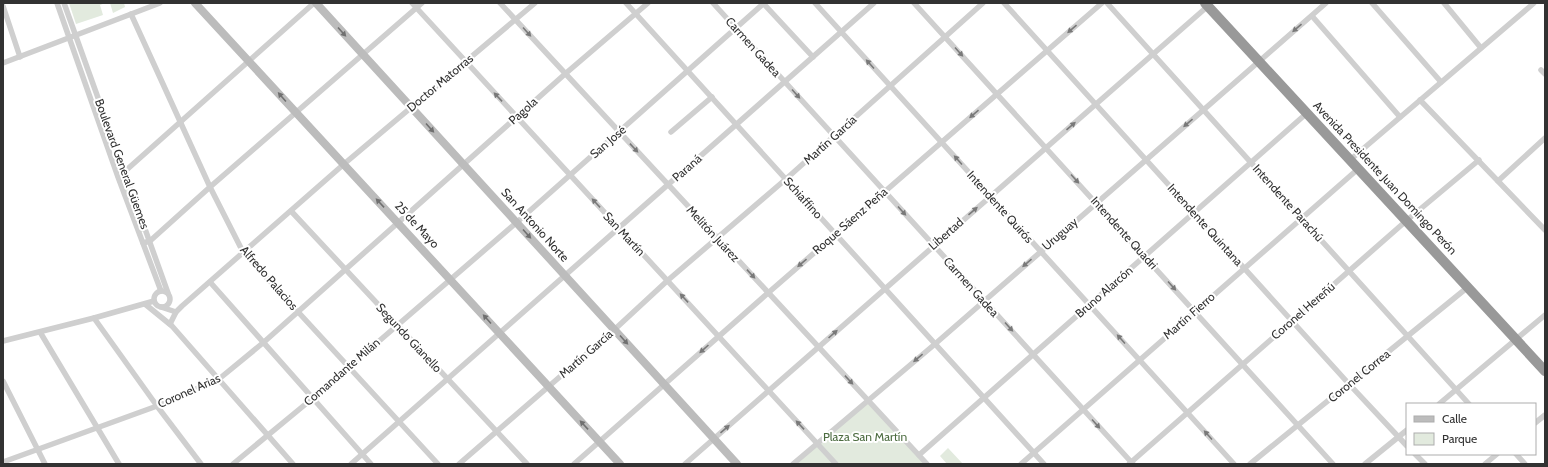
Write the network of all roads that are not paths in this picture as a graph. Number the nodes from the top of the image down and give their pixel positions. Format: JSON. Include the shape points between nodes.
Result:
{"nodes":[{"id":1,"x":57,"y":3,"type":"edge"},
{"id":2,"x":64,"y":3,"type":"edge"},
{"id":3,"x":160,"y":3,"type":"edge"},
{"id":4,"x":196,"y":3,"type":"edge"},
{"id":5,"x":315,"y":3,"type":"edge"},
{"id":6,"x":412,"y":3,"type":"edge"},
{"id":7,"x":422,"y":3,"type":"edge"},
{"id":8,"x":500,"y":3,"type":"edge"},
{"id":9,"x":535,"y":3,"type":"edge"},
{"id":10,"x":626,"y":3,"type":"edge"},
{"id":11,"x":648,"y":3,"type":"edge"},
{"id":12,"x":713,"y":3,"type":"edge"},
{"id":13,"x":763,"y":3,"type":"edge"},
{"id":14,"x":815,"y":3,"type":"edge"},
{"id":15,"x":874,"y":3,"type":"edge"},
{"id":16,"x":914,"y":3,"type":"edge"},
{"id":17,"x":983,"y":3,"type":"edge"},
{"id":18,"x":1004,"y":3,"type":"edge"},
{"id":19,"x":1102,"y":3,"type":"edge"},
{"id":20,"x":1107,"y":3,"type":"edge"},
{"id":21,"x":1326,"y":3,"type":"edge"},
{"id":22,"x":1372,"y":3,"type":"edge"},
{"id":23,"x":1444,"y":3,"type":"edge"},
{"id":24,"x":1534,"y":3,"type":"edge"},
{"id":25,"x":1207,"y":4,"type":"edge"},
{"id":26,"x":3,"y":6,"type":"edge"},
{"id":27,"x":417,"y":8,"type":"junction"},
{"id":28,"x":636,"y":13,"type":"junction"},
{"id":29,"x":131,"y":14,"type":"junction"},
{"id":30,"x":1312,"y":16,"type":"junction"},
{"id":31,"x":516,"y":20,"type":"junction"},
{"id":32,"x":735,"y":28,"type":"junction"},
{"id":33,"x":841,"y":32,"type":"junction"},
{"id":34,"x":76,"y":35,"type":"junction"},
{"id":35,"x":945,"y":37,"type":"junction"},
{"id":36,"x":69,"y":38,"type":"junction"},
{"id":37,"x":1481,"y":48,"type":"junction"},
{"id":38,"x":1047,"y":50,"type":"junction"},
{"id":39,"x":363,"y":54,"type":"junction"},
{"id":40,"x":1153,"y":54,"type":"junction"},
{"id":41,"x":20,"y":57,"type":"junction"},
{"id":42,"x":813,"y":57,"type":"junction"},
{"id":43,"x":249,"y":60,"type":"junction"},
{"id":44,"x":466,"y":61,"type":"junction"},
{"id":45,"x":1259,"y":61,"type":"junction"},
{"id":46,"x":3,"y":63,"type":"edge"},
{"id":47,"x":687,"y":70,"type":"junction"},
{"id":48,"x":565,"y":74,"type":"junction"},
{"id":49,"x":785,"y":82,"type":"junction"},
{"id":50,"x":1441,"y":82,"type":"junction"},
{"id":51,"x":890,"y":86,"type":"junction"},
{"id":52,"x":997,"y":94,"type":"junction"},
{"id":53,"x":712,"y":98,"type":"junction"},
{"id":54,"x":1420,"y":100,"type":"junction"},
{"id":55,"x":1096,"y":104,"type":"junction"},
{"id":56,"x":411,"y":108,"type":"junction"},
{"id":57,"x":1204,"y":110,"type":"junction"},
{"id":58,"x":296,"y":113,"type":"junction"},
{"id":59,"x":1307,"y":113,"type":"junction"},
{"id":60,"x":517,"y":117,"type":"junction"},
{"id":61,"x":1400,"y":117,"type":"junction"},
{"id":62,"x":179,"y":121,"type":"junction"},
{"id":63,"x":736,"y":124,"type":"junction"},
{"id":64,"x":620,"y":132,"type":"junction"},
{"id":65,"x":671,"y":132,"type":"dead end"},
{"id":66,"x":834,"y":136,"type":"junction"},
{"id":67,"x":1545,"y":138,"type":"edge"},
{"id":68,"x":941,"y":142,"type":"junction"},
{"id":69,"x":1046,"y":148,"type":"junction"},
{"id":70,"x":1146,"y":160,"type":"junction"},
{"id":71,"x":1350,"y":160,"type":"junction"},
{"id":72,"x":1479,"y":160,"type":"junction"},
{"id":73,"x":1251,"y":162,"type":"junction"},
{"id":74,"x":344,"y":164,"type":"junction"},
{"id":75,"x":463,"y":164,"type":"junction"},
{"id":76,"x":1358,"y":169,"type":"junction"},
{"id":77,"x":124,"y":171,"type":"junction"},
{"id":78,"x":570,"y":175,"type":"junction"},
{"id":79,"x":118,"y":177,"type":"junction"},
{"id":80,"x":786,"y":179,"type":"junction"},
{"id":81,"x":1498,"y":180,"type":"junction"},
{"id":82,"x":668,"y":184,"type":"junction"},
{"id":83,"x":210,"y":187,"type":"junction"},
{"id":84,"x":884,"y":192,"type":"junction"},
{"id":85,"x":990,"y":196,"type":"junction"},
{"id":86,"x":1096,"y":203,"type":"junction"},
{"id":87,"x":291,"y":211,"type":"junction"},
{"id":88,"x":1194,"y":212,"type":"junction"},
{"id":89,"x":1302,"y":218,"type":"junction"},
{"id":90,"x":1406,"y":221,"type":"junction"},
{"id":91,"x":398,"y":222,"type":"junction"},
{"id":92,"x":516,"y":223,"type":"junction"},
{"id":93,"x":619,"y":228,"type":"junction"},
{"id":94,"x":1545,"y":230,"type":"edge"},
{"id":95,"x":836,"y":234,"type":"junction"},
{"id":96,"x":718,"y":238,"type":"junction"},
{"id":97,"x":150,"y":241,"type":"junction"},
{"id":98,"x":143,"y":243,"type":"junction"},
{"id":99,"x":934,"y":245,"type":"junction"},
{"id":100,"x":1041,"y":251,"type":"junction"},
{"id":101,"x":243,"y":252,"type":"junction"},
{"id":102,"x":1145,"y":256,"type":"junction"},
{"id":103,"x":1244,"y":268,"type":"junction"},
{"id":104,"x":345,"y":269,"type":"junction"},
{"id":105,"x":1350,"y":271,"type":"junction"},
{"id":106,"x":565,"y":275,"type":"junction"},
{"id":107,"x":451,"y":279,"type":"junction"},
{"id":108,"x":667,"y":280,"type":"junction"},
{"id":109,"x":210,"y":282,"type":"junction"},
{"id":110,"x":1468,"y":287,"type":"junction"},
{"id":111,"x":884,"y":288,"type":"junction"},
{"id":112,"x":160,"y":291,"type":"junction"},
{"id":113,"x":768,"y":293,"type":"junction"},
{"id":114,"x":169,"y":296,"type":"junction"},
{"id":115,"x":154,"y":301,"type":"junction"},
{"id":116,"x":984,"y":301,"type":"junction"},
{"id":117,"x":145,"y":304,"type":"junction"},
{"id":118,"x":1089,"y":304,"type":"junction"},
{"id":119,"x":161,"y":307,"type":"junction"},
{"id":120,"x":297,"y":311,"type":"junction"},
{"id":121,"x":1195,"y":311,"type":"junction"},
{"id":122,"x":176,"y":312,"type":"junction"},
{"id":123,"x":1545,"y":315,"type":"edge"},
{"id":124,"x":94,"y":318,"type":"junction"},
{"id":125,"x":1292,"y":321,"type":"junction"},
{"id":126,"x":170,"y":324,"type":"junction"},
{"id":127,"x":397,"y":325,"type":"junction"},
{"id":128,"x":614,"y":330,"type":"junction"},
{"id":129,"x":40,"y":332,"type":"junction"},
{"id":130,"x":500,"y":332,"type":"junction"},
{"id":131,"x":719,"y":336,"type":"junction"},
{"id":132,"x":1409,"y":336,"type":"junction"},
{"id":133,"x":1516,"y":340,"type":"junction"},
{"id":134,"x":3,"y":341,"type":"edge"},
{"id":135,"x":264,"y":342,"type":"junction"},
{"id":136,"x":935,"y":344,"type":"junction"},
{"id":137,"x":818,"y":347,"type":"junction"},
{"id":138,"x":1033,"y":354,"type":"junction"},
{"id":139,"x":1140,"y":360,"type":"junction"},
{"id":140,"x":1243,"y":364,"type":"junction"},
{"id":141,"x":348,"y":366,"type":"junction"},
{"id":142,"x":1545,"y":371,"type":"edge"},
{"id":143,"x":219,"y":379,"type":"junction"},
{"id":144,"x":447,"y":379,"type":"junction"},
{"id":145,"x":3,"y":381,"type":"edge"},
{"id":146,"x":664,"y":384,"type":"junction"},
{"id":147,"x":1349,"y":384,"type":"junction"},
{"id":148,"x":548,"y":386,"type":"junction"},
{"id":149,"x":1456,"y":390,"type":"junction"},
{"id":150,"x":768,"y":392,"type":"junction"},
{"id":151,"x":984,"y":397,"type":"junction"},
{"id":152,"x":313,"y":398,"type":"junction"},
{"id":153,"x":868,"y":400,"type":"junction"},
{"id":154,"x":1440,"y":403,"type":"edge"},
{"id":155,"x":1468,"y":403,"type":"edge"},
{"id":156,"x":157,"y":406,"type":"junction"},
{"id":157,"x":1083,"y":409,"type":"junction"},
{"id":158,"x":1188,"y":412,"type":"junction"},
{"id":159,"x":1545,"y":415,"type":"edge"},
{"id":160,"x":398,"y":421,"type":"junction"},
{"id":161,"x":1536,"y":422,"type":"edge"},
{"id":162,"x":1298,"y":425,"type":"junction"},
{"id":163,"x":97,"y":428,"type":"junction"},
{"id":164,"x":1406,"y":431,"type":"edge"},
{"id":165,"x":496,"y":432,"type":"junction"},
{"id":166,"x":267,"y":434,"type":"junction"},
{"id":167,"x":1399,"y":437,"type":"junction"},
{"id":168,"x":714,"y":439,"type":"junction"},
{"id":169,"x":599,"y":441,"type":"junction"},
{"id":170,"x":817,"y":443,"type":"junction"},
{"id":171,"x":1406,"y":445,"type":"edge"},
{"id":172,"x":38,"y":449,"type":"junction"},
{"id":173,"x":1034,"y":453,"type":"junction"},
{"id":174,"x":363,"y":454,"type":"junction"},
{"id":175,"x":919,"y":455,"type":"junction"},
{"id":176,"x":1416,"y":455,"type":"edge"},
{"id":177,"x":1496,"y":455,"type":"edge"},
{"id":178,"x":1517,"y":455,"type":"edge"},
{"id":179,"x":3,"y":462,"type":"edge"},
{"id":180,"x":1131,"y":463,"type":"edge"},
{"id":181,"x":45,"y":464,"type":"edge"},
{"id":182,"x":119,"y":464,"type":"edge"},
{"id":183,"x":201,"y":464,"type":"edge"},
{"id":184,"x":233,"y":464,"type":"edge"},
{"id":185,"x":293,"y":464,"type":"edge"},
{"id":186,"x":351,"y":464,"type":"edge"},
{"id":187,"x":371,"y":464,"type":"edge"},
{"id":188,"x":438,"y":464,"type":"edge"},
{"id":189,"x":459,"y":464,"type":"edge"},
{"id":190,"x":527,"y":464,"type":"edge"},
{"id":191,"x":574,"y":464,"type":"edge"},
{"id":192,"x":620,"y":464,"type":"edge"},
{"id":193,"x":685,"y":464,"type":"edge"},
{"id":194,"x":737,"y":464,"type":"edge"},
{"id":195,"x":793,"y":464,"type":"edge"},
{"id":196,"x":836,"y":464,"type":"edge"},
{"id":197,"x":927,"y":464,"type":"edge"},
{"id":198,"x":1021,"y":464,"type":"edge"},
{"id":199,"x":1044,"y":464,"type":"edge"},
{"id":200,"x":1234,"y":464,"type":"edge"},
{"id":201,"x":1250,"y":464,"type":"edge"},
{"id":202,"x":1333,"y":464,"type":"edge"},
{"id":203,"x":1365,"y":464,"type":"edge"},
{"id":204,"x":1425,"y":464,"type":"edge"},
{"id":205,"x":1485,"y":464,"type":"edge"},
{"id":206,"x":1525,"y":464,"type":"edge"}],
"edges":[{"from":1,"to":36,"type":"street","name":"Boulevard General Güemes"},
{"from":2,"to":34,"type":"street","name":"Boulevard General Güemes"},
{"from":3,"to":29,"type":"street"},
{"from":4,"to":43,"type":"street","name":"25 de Mayo"},
{"from":5,"to":39,"type":"street","name":"San Antonio Norte","one_way":true},
{"from":5,"to":43,"type":"street"},
{"from":6,"to":27,"type":"street","name":"San Martín"},
{"from":7,"to":27,"type":"street"},
{"from":8,"to":31,"type":"street","name":"Melitón Juárez"},
{"from":9,"to":31,"type":"street","name":"Doctor Matorras"},
{"from":10,"to":28,"type":"street","name":"Schiaffino"},
{"from":11,"to":28,"type":"street","name":"Pagola"},
{"from":12,"to":32,"type":"street","name":"Carmen Gadea"},
{"from":13,"to":32,"type":"street","name":"San José"},
{"from":13,"to":42,"type":"street"},
{"from":14,"to":33,"type":"street","name":"Intendente Quirós"},
{"from":15,"to":33,"type":"street","name":"Paraná"},
{"from":16,"to":35,"type":"street","name":"Intendente Quadri"},
{"from":17,"to":35,"type":"street","name":"Martín García"},
{"from":18,"to":38,"type":"street","name":"Intendente Quintana"},
{"from":19,"to":38,"type":"street","name":"Roque Sáenz Peña","one_way":true},
{"from":20,"to":40,"type":"street","name":"Intendente Parachú"},
{"from":21,"to":30,"type":"street","name":"Uruguay"},
{"from":22,"to":50,"type":"street"},
{"from":23,"to":37,"type":"street"},
{"from":24,"to":37,"type":"street"},
{"from":25,"to":40,"type":"street","name":"Libertad"},
{"from":25,"to":45,"type":"highway","name":"Avenida Presidente Juan Domingo Perón"},
{"from":26,"to":41,"type":"street"},
{"from":27,"to":39,"type":"street"},
{"from":27,"to":44,"type":"street","name":"San Martín"},
{"from":28,"to":47,"type":"street","name":"Schiaffino"},
{"from":28,"to":48,"type":"street","name":"Pagola"},
{"from":29,"to":34,"type":"street"},
{"from":29,"to":62,"type":"street","name":"Alfredo Palacios"},
{"from":30,"to":45,"type":"street","name":"Uruguay","one_way":true},
{"from":30,"to":61,"type":"street"},
{"from":31,"to":44,"type":"street","name":"Doctor Matorras"},
{"from":31,"to":48,"type":"street","name":"Melitón Juárez","one_way":true},
{"from":32,"to":47,"type":"street","name":"San José"},
{"from":32,"to":49,"type":"street","name":"Carmen Gadea"},
{"from":33,"to":42,"type":"street","name":"Paraná"},
{"from":51,"to":33,"type":"street","name":"Intendente Quirós","one_way":true},
{"from":34,"to":36,"type":"street"},
{"from":34,"to":77,"type":"street","name":"Boulevard General Güemes"},
{"from":35,"to":51,"type":"street","name":"Martín García"},
{"from":35,"to":52,"type":"street","name":"Intendente Quadri","one_way":true},
{"from":36,"to":41,"type":"street"},
{"from":36,"to":79,"type":"street","name":"Boulevard General Güemes"},
{"from":37,"to":50,"type":"street"},
{"from":38,"to":52,"type":"street","name":"Roque Sáenz Peña"},
{"from":38,"to":55,"type":"street","name":"Intendente Quintana"},
{"from":39,"to":56,"type":"street","name":"San Antonio Norte"},
{"from":39,"to":58,"type":"street"},
{"from":40,"to":55,"type":"street","name":"Libertad"},
{"from":40,"to":57,"type":"street","name":"Intendente Parachú"},
{"from":41,"to":46,"type":"street"},
{"from":42,"to":49,"type":"street","name":"Paraná"},
{"from":58,"to":43,"type":"street","name":"25 de Mayo","one_way":true},
{"from":43,"to":62,"type":"street"},
{"from":44,"to":56,"type":"street","name":"Doctor Matorras"},
{"from":60,"to":44,"type":"street","name":"San Martín","one_way":true},
{"from":45,"to":57,"type":"street","name":"Uruguay"},
{"from":45,"to":59,"type":"highway","name":"Avenida Presidente Juan Domingo Perón"},
{"from":47,"to":53,"type":"street","name":"Schiaffino"},
{"from":47,"to":64,"type":"street","name":"San José"},
{"from":48,"to":60,"type":"street","name":"Pagola"},
{"from":48,"to":64,"type":"street","name":"Melitón Juárez"},
{"from":49,"to":63,"type":"street","name":"Paraná"},
{"from":49,"to":66,"type":"street","name":"Carmen Gadea","one_way":true},
{"from":50,"to":54,"type":"street"},
{"from":51,"to":66,"type":"street","name":"Martín García"},
{"from":51,"to":68,"type":"street","name":"Intendente Quirós"},
{"from":52,"to":68,"type":"street","name":"Roque Sáenz Peña","one_way":true},
{"from":52,"to":69,"type":"street","name":"Intendente Quadri"},
{"from":53,"to":63,"type":"street","name":"Schiaffino"},
{"from":53,"to":65,"type":"street"},
{"from":54,"to":61,"type":"street"},
{"from":54,"to":72,"type":"street"},
{"from":69,"to":55,"type":"street","name":"Libertad","one_way":true},
{"from":55,"to":70,"type":"street","name":"Intendente Quintana"},
{"from":56,"to":74,"type":"street","name":"Doctor Matorras"},
{"from":56,"to":75,"type":"street","name":"San Antonio Norte","one_way":true},
{"from":57,"to":70,"type":"street","name":"Uruguay","one_way":true},
{"from":57,"to":73,"type":"street","name":"Intendente Parachú"},
{"from":58,"to":74,"type":"street","name":"25 de Mayo"},
{"from":58,"to":83,"type":"street"},
{"from":59,"to":71,"type":"highway","name":"Avenida Presidente Juan Domingo Perón"},
{"from":59,"to":73,"type":"street","name":"Bruno Alarcón"},
{"from":60,"to":75,"type":"street","name":"Pagola"},
{"from":60,"to":78,"type":"street","name":"San Martín"},
{"from":61,"to":71,"type":"street"},
{"from":62,"to":77,"type":"street"},
{"from":62,"to":83,"type":"street","name":"Alfredo Palacios"},
{"from":63,"to":80,"type":"street","name":"Schiaffino"},
{"from":63,"to":82,"type":"street","name":"Paraná"},
{"from":64,"to":78,"type":"street","name":"San José"},
{"from":64,"to":82,"type":"street","name":"Melitón Juárez","one_way":true},
{"from":66,"to":80,"type":"street","name":"Martín García"},
{"from":66,"to":84,"type":"street","name":"Carmen Gadea"},
{"from":67,"to":81,"type":"street"},
{"from":68,"to":84,"type":"street","name":"Roque Sáenz Peña"},
{"from":85,"to":68,"type":"street","name":"Intendente Quirós","one_way":true},
{"from":69,"to":85,"type":"street","name":"Libertad"},
{"from":69,"to":86,"type":"street","name":"Intendente Quadri","one_way":true},
{"from":70,"to":86,"type":"street","name":"Uruguay"},
{"from":70,"to":88,"type":"street","name":"Intendente Quintana"},
{"from":71,"to":76,"type":"highway","name":"Avenida Presidente Juan Domingo Perón"},
{"from":72,"to":81,"type":"street"},
{"from":72,"to":90,"type":"street","name":"Coronel Hereñú"},
{"from":73,"to":88,"type":"street","name":"Bruno Alarcón"},
{"from":73,"to":89,"type":"street","name":"Intendente Parachú"},
{"from":74,"to":87,"type":"street","name":"Doctor Matorras"},
{"from":91,"to":74,"type":"street","name":"25 de Mayo","one_way":true},
{"from":75,"to":91,"type":"street","name":"Pagola"},
{"from":75,"to":92,"type":"street","name":"San Antonio Norte"},
{"from":76,"to":89,"type":"street","name":"Martín Fierro"},
{"from":76,"to":90,"type":"highway","name":"Avenida Presidente Juan Domingo Perón"},
{"from":77,"to":79,"type":"street"},
{"from":77,"to":97,"type":"street","name":"Boulevard General Güemes"},
{"from":78,"to":92,"type":"street","name":"San José"},
{"from":93,"to":78,"type":"street","name":"San Martín","one_way":true},
{"from":79,"to":98,"type":"street","name":"Boulevard General Güemes"},
{"from":80,"to":95,"type":"street","name":"Schiaffino"},
{"from":80,"to":96,"type":"street","name":"Martín García"},
{"from":81,"to":94,"type":"street"},
{"from":82,"to":93,"type":"street","name":"Paraná"},
{"from":82,"to":96,"type":"street","name":"Melitón Juárez"},
{"from":83,"to":97,"type":"street"},
{"from":83,"to":101,"type":"street","name":"Alfredo Palacios"},
{"from":84,"to":95,"type":"street","name":"Roque Sáenz Peña"},
{"from":84,"to":99,"type":"street","name":"Carmen Gadea","one_way":true},
{"from":99,"to":85,"type":"street","name":"Libertad","one_way":true},
{"from":85,"to":100,"type":"street","name":"Intendente Quirós"},
{"from":86,"to":100,"type":"street","name":"Uruguay"},
{"from":86,"to":102,"type":"street","name":"Intendente Quadri"},
{"from":87,"to":101,"type":"street","name":"Doctor Matorras"},
{"from":87,"to":104,"type":"street","name":"Segundo Gianello"},
{"from":88,"to":102,"type":"street","name":"Bruno Alarcón"},
{"from":88,"to":103,"type":"street","name":"Intendente Quintana"},
{"from":89,"to":103,"type":"street","name":"Martín Fierro"},
{"from":89,"to":105,"type":"street","name":"Intendente Parachú"},
{"from":90,"to":105,"type":"street","name":"Coronel Hereñú"},
{"from":90,"to":110,"type":"highway","name":"Avenida Presidente Juan Domingo Perón"},
{"from":91,"to":104,"type":"street","name":"Coronel Arias"},
{"from":91,"to":107,"type":"street","name":"25 de Mayo"},
{"from":92,"to":106,"type":"street","name":"San Antonio Norte","one_way":true},
{"from":92,"to":107,"type":"street","name":"San José"},
{"from":93,"to":106,"type":"street","name":"Paraná"},
{"from":93,"to":108,"type":"street","name":"San Martín"},
{"from":95,"to":111,"type":"street","name":"Schiaffino"},
{"from":95,"to":113,"type":"street","name":"Roque Sáenz Peña","one_way":true},
{"from":96,"to":108,"type":"street","name":"Martín García"},
{"from":96,"to":113,"type":"street","name":"Melitón Juárez","one_way":true},
{"from":97,"to":98,"type":"street"},
{"from":97,"to":114,"type":"street","name":"Boulevard General Güemes"},
{"from":98,"to":112,"type":"street","name":"Boulevard General Güemes"},
{"from":99,"to":111,"type":"street","name":"Libertad"},
{"from":99,"to":116,"type":"street","name":"Carmen Gadea"},
{"from":100,"to":116,"type":"street","name":"Uruguay","one_way":true},
{"from":100,"to":118,"type":"street","name":"Intendente Quirós"},
{"from":101,"to":109,"type":"street","name":"Doctor Matorras"},
{"from":101,"to":120,"type":"street","name":"Alfredo Palacios"},
{"from":102,"to":118,"type":"street","name":"Bruno Alarcón"},
{"from":102,"to":121,"type":"street","name":"Intendente Quadri","one_way":true},
{"from":103,"to":121,"type":"street","name":"Martín Fierro"},
{"from":103,"to":125,"type":"street","name":"Intendente Quintana"},
{"from":104,"to":120,"type":"street","name":"Coronel Arias"},
{"from":104,"to":127,"type":"street","name":"Segundo Gianello"},
{"from":105,"to":125,"type":"street","name":"Coronel Hereñú"},
{"from":105,"to":132,"type":"street","name":"Intendente Parachú"},
{"from":106,"to":128,"type":"street","name":"San Antonio Norte"},
{"from":106,"to":130,"type":"street","name":"Paraná"},
{"from":107,"to":127,"type":"street","name":"Comandante Milán"},
{"from":130,"to":107,"type":"street","name":"25 de Mayo","one_way":true},
{"from":108,"to":128,"type":"street","name":"Martín García"},
{"from":131,"to":108,"type":"street","name":"San Martín","one_way":true},
{"from":109,"to":122,"type":"street","name":"Doctor Matorras"},
{"from":109,"to":135,"type":"street"},
{"from":110,"to":132,"type":"street","name":"Coronel Correa"},
{"from":110,"to":133,"type":"highway","name":"Avenida Presidente Juan Domingo Perón"},
{"from":111,"to":136,"type":"street","name":"Schiaffino"},
{"from":137,"to":111,"type":"street","name":"Libertad","one_way":true},
{"from":112,"to":114,"type":"street"},
{"from":112,"to":115,"type":"street"},
{"from":113,"to":131,"type":"street","name":"Roque Sáenz Peña"},
{"from":113,"to":137,"type":"street","name":"Melitón Juárez"},
{"from":114,"to":119,"type":"street","via":[[168,305]]},
{"from":114,"to":122,"type":"street","name":"Boulevard General Güemes"},
{"from":115,"to":117,"type":"street"},
{"from":115,"to":119,"type":"street"},
{"from":116,"to":136,"type":"street","name":"Uruguay"},
{"from":116,"to":138,"type":"street","name":"Carmen Gadea","one_way":true},
{"from":117,"to":124,"type":"street"},
{"from":117,"to":126,"type":"street"},
{"from":118,"to":138,"type":"street","name":"Bruno Alarcón"},
{"from":139,"to":118,"type":"street","name":"Intendente Quirós","one_way":true},
{"from":119,"to":122,"type":"street"},
{"from":120,"to":135,"type":"street","name":"Coronel Arias"},
{"from":120,"to":141,"type":"street","name":"Alfredo Palacios"},
{"from":121,"to":139,"type":"street","name":"Martín Fierro"},
{"from":121,"to":140,"type":"street","name":"Intendente Quadri"},
{"from":122,"to":126,"type":"street"},
{"from":123,"to":133,"type":"street"},
{"from":124,"to":129,"type":"street"},
{"from":124,"to":156,"type":"street"},
{"from":125,"to":140,"type":"street","name":"Coronel Hereñú"},
{"from":125,"to":147,"type":"street","name":"Intendente Quintana"},
{"from":126,"to":143,"type":"street"},
{"from":127,"to":141,"type":"street","name":"Comandante Milán"},
{"from":127,"to":144,"type":"street","name":"Segundo Gianello"},
{"from":128,"to":146,"type":"street","name":"San Antonio Norte","one_way":true},
{"from":128,"to":148,"type":"street","name":"Martín García"},
{"from":129,"to":134,"type":"street"},
{"from":129,"to":163,"type":"street"},
{"from":130,"to":144,"type":"street","name":"Paraná"},
{"from":130,"to":148,"type":"street","name":"25 de Mayo"},
{"from":131,"to":146,"type":"street","name":"Roque Sáenz Peña","one_way":true},
{"from":131,"to":150,"type":"street","name":"San Martín"},
{"from":132,"to":147,"type":"street","name":"Coronel Correa"},
{"from":132,"to":149,"type":"street","name":"Intendente Parachú"},
{"from":133,"to":142,"type":"highway","name":"Avenida Presidente Juan Domingo Perón"},
{"from":133,"to":149,"type":"street"},
{"from":135,"to":143,"type":"street","name":"Coronel Arias"},
{"from":135,"to":152,"type":"street"},
{"from":136,"to":151,"type":"street","name":"Schiaffino"},
{"from":136,"to":153,"type":"street","name":"Uruguay","one_way":true},
{"from":137,"to":150,"type":"street","name":"Libertad"},
{"from":137,"to":153,"type":"street","name":"Melitón Juárez","one_way":true},
{"from":138,"to":151,"type":"street","name":"Bruno Alarcón"},
{"from":138,"to":157,"type":"street","name":"Carmen Gadea"},
{"from":139,"to":157,"type":"street","name":"Martín Fierro"},
{"from":139,"to":158,"type":"street","name":"Intendente Quirós"},
{"from":140,"to":158,"type":"street","name":"Coronel Hereñú"},
{"from":140,"to":162,"type":"street","name":"Intendente Quadri"},
{"from":141,"to":152,"type":"street","name":"Comandante Milán"},
{"from":141,"to":160,"type":"street","name":"Alfredo Palacios"},
{"from":143,"to":156,"type":"street","name":"Coronel Arias"},
{"from":143,"to":166,"type":"street"},
{"from":144,"to":160,"type":"street","name":"Paraná"},
{"from":144,"to":165,"type":"street","name":"Segundo Gianello"},
{"from":145,"to":172,"type":"street"},
{"from":146,"to":168,"type":"street","name":"San Antonio Norte"},
{"from":146,"to":169,"type":"street","name":"Roque Sáenz Peña"},
{"from":147,"to":162,"type":"street","name":"Coronel Correa"},
{"from":147,"to":167,"type":"street","name":"Intendente Quintana"},
{"from":148,"to":165,"type":"street","name":"Martín García"},
{"from":169,"to":148,"type":"street","name":"25 de Mayo","one_way":true},
{"from":149,"to":154,"type":"street"},
{"from":149,"to":155,"type":"street","name":"Intendente Parachú"},
{"from":168,"to":150,"type":"street","name":"Libertad","one_way":true},
{"from":170,"to":150,"type":"street","name":"San Martín","one_way":true},
{"from":151,"to":173,"type":"street","name":"Schiaffino"},
{"from":151,"to":175,"type":"street","name":"Bruno Alarcón"},
{"from":152,"to":166,"type":"street","name":"Comandante Milán"},
{"from":152,"to":174,"type":"street"},
{"from":153,"to":170,"type":"street","name":"Uruguay"},
{"from":153,"to":175,"type":"street","name":"Melitón Juárez"},
{"from":156,"to":163,"type":"street","name":"Coronel Arias"},
{"from":156,"to":183,"type":"street"},
{"from":157,"to":173,"type":"street","name":"Martín Fierro"},
{"from":157,"to":180,"type":"street","name":"Carmen Gadea","one_way":true},
{"from":158,"to":180,"type":"street","name":"Coronel Hereñú"},
{"from":200,"to":158,"type":"street","name":"Intendente Quirós","one_way":true},
{"from":159,"to":161,"type":"street"},
{"from":160,"to":174,"type":"street","name":"Paraná"},
{"from":160,"to":188,"type":"street","name":"Alfredo Palacios"},
{"from":162,"to":201,"type":"street","name":"Coronel Correa"},
{"from":162,"to":202,"type":"street","name":"Intendente Quadri"},
{"from":163,"to":172,"type":"street","name":"Coronel Arias"},
{"from":163,"to":182,"type":"street"},
{"from":164,"to":167,"type":"street"},
{"from":165,"to":189,"type":"street","name":"Martín García"},
{"from":165,"to":190,"type":"street","name":"Segundo Gianello"},
{"from":166,"to":184,"type":"street","name":"Comandante Milán"},
{"from":166,"to":185,"type":"street"},
{"from":167,"to":171,"type":"street","name":"Intendente Quintana"},
{"from":167,"to":203,"type":"street"},
{"from":168,"to":193,"type":"street","name":"Libertad"},
{"from":168,"to":194,"type":"street","name":"San Antonio Norte"},
{"from":169,"to":191,"type":"street","name":"Roque Sáenz Peña"},
{"from":169,"to":192,"type":"street","name":"25 de Mayo"},
{"from":170,"to":195,"type":"street","name":"Uruguay"},
{"from":170,"to":196,"type":"street","name":"San Martín"},
{"from":172,"to":179,"type":"street","name":"Coronel Arias"},
{"from":172,"to":181,"type":"street"},
{"from":173,"to":198,"type":"street","name":"Martín Fierro"},
{"from":173,"to":199,"type":"street","name":"Schiaffino"},
{"from":174,"to":186,"type":"street","name":"Paraná"},
{"from":174,"to":187,"type":"street"},
{"from":175,"to":197,"type":"street","name":"Melitón Juárez"},
{"from":176,"to":204,"type":"street"},
{"from":177,"to":205,"type":"street"},
{"from":178,"to":206,"type":"street"}]}
